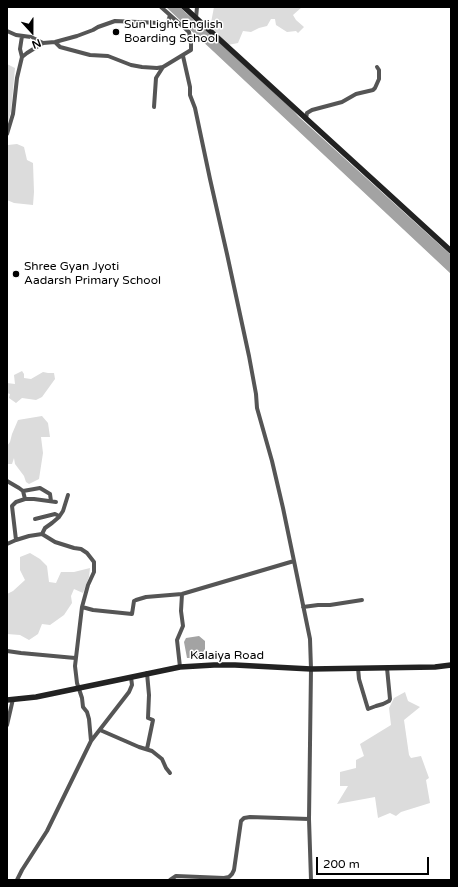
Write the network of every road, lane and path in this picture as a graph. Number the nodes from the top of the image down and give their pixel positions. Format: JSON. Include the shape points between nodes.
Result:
{"nodes":[{"id":1,"x":161,"y":7,"type":"edge"},
{"id":2,"x":184,"y":7,"type":"edge"},
{"id":3,"x":197,"y":7,"type":"edge"},
{"id":4,"x":170,"y":15,"type":"junction"},
{"id":5,"x":196,"y":18,"type":"junction"},
{"id":6,"x":7,"y":31,"type":"edge"},
{"id":7,"x":22,"y":36,"type":"junction"},
{"id":8,"x":55,"y":42,"type":"junction"},
{"id":9,"x":43,"y":43,"type":"junction"},
{"id":10,"x":183,"y":56,"type":"junction"},
{"id":11,"x":22,"y":57,"type":"junction"},
{"id":12,"x":163,"y":67,"type":"junction"},
{"id":13,"x":377,"y":67,"type":"dead end"},
{"id":14,"x":154,"y":107,"type":"dead end"},
{"id":15,"x":306,"y":118,"type":"junction"},
{"id":16,"x":7,"y":134,"type":"edge"},
{"id":17,"x":451,"y":251,"type":"edge"},
{"id":18,"x":7,"y":481,"type":"edge"},
{"id":19,"x":23,"y":491,"type":"junction"},
{"id":20,"x":68,"y":495,"type":"dead end"},
{"id":21,"x":25,"y":499,"type":"junction"},
{"id":22,"x":51,"y":501,"type":"junction"},
{"id":23,"x":56,"y":502,"type":"dead end"},
{"id":24,"x":7,"y":506,"type":"edge"},
{"id":25,"x":12,"y":506,"type":"junction"},
{"id":26,"x":59,"y":517,"type":"junction"},
{"id":27,"x":35,"y":518,"type":"dead end"},
{"id":28,"x":42,"y":534,"type":"junction"},
{"id":29,"x":16,"y":540,"type":"junction"},
{"id":30,"x":7,"y":544,"type":"edge"},
{"id":31,"x":294,"y":561,"type":"junction"},
{"id":32,"x":182,"y":594,"type":"junction"},
{"id":33,"x":362,"y":600,"type":"dead end"},
{"id":34,"x":82,"y":607,"type":"junction"},
{"id":35,"x":303,"y":607,"type":"junction"},
{"id":36,"x":7,"y":651,"type":"edge"},
{"id":37,"x":75,"y":658,"type":"junction"},
{"id":38,"x":451,"y":665,"type":"edge"},
{"id":39,"x":180,"y":668,"type":"junction"},
{"id":40,"x":358,"y":668,"type":"junction"},
{"id":41,"x":387,"y":668,"type":"junction"},
{"id":42,"x":311,"y":669,"type":"junction"},
{"id":43,"x":147,"y":673,"type":"junction"},
{"id":44,"x":131,"y":677,"type":"junction"},
{"id":45,"x":79,"y":688,"type":"junction"},
{"id":46,"x":10,"y":700,"type":"edge"},
{"id":47,"x":7,"y":725,"type":"edge"},
{"id":48,"x":100,"y":730,"type":"junction"},
{"id":49,"x":90,"y":741,"type":"junction"},
{"id":50,"x":147,"y":749,"type":"junction"},
{"id":51,"x":170,"y":773,"type":"dead end"},
{"id":52,"x":309,"y":819,"type":"junction"},
{"id":53,"x":17,"y":880,"type":"edge"},
{"id":54,"x":170,"y":880,"type":"edge"},
{"id":55,"x":311,"y":880,"type":"edge"}],
"edges":[{"from":1,"to":4,"type":"street"},
{"from":2,"to":5,"type":"main road"},
{"from":3,"to":5,"type":"street"},
{"from":4,"to":8,"type":"street","via":[[166,24],[115,21]]},
{"from":4,"to":10,"type":"street","via":[[189,32],[191,50]]},
{"from":5,"to":15,"type":"main road"},
{"from":6,"to":7,"type":"street"},
{"from":7,"to":9,"type":"street"},
{"from":7,"to":11,"type":"street"},
{"from":8,"to":9,"type":"street"},
{"from":8,"to":12,"type":"street","via":[[60,47],[90,55],[108,56],[142,67]]},
{"from":9,"to":11,"type":"street"},
{"from":10,"to":12,"type":"street"},
{"from":10,"to":31,"type":"street","via":[[248,348],[257,408],[272,461]]},
{"from":11,"to":16,"type":"street"},
{"from":12,"to":14,"type":"street","via":[[156,78]]},
{"from":13,"to":15,"type":"street","via":[[379,78],[373,90],[312,110],[307,113]]},
{"from":15,"to":17,"type":"main road"},
{"from":18,"to":19,"type":"street"},
{"from":19,"to":21,"type":"street"},
{"from":19,"to":22,"type":"street","via":[[40,488],[50,494]]},
{"from":20,"to":26,"type":"street"},
{"from":21,"to":22,"type":"street"},
{"from":21,"to":25,"type":"street"},
{"from":22,"to":23,"type":"street"},
{"from":24,"to":25,"type":"street"},
{"from":25,"to":29,"type":"street"},
{"from":26,"to":27,"type":"street","via":[[55,514]]},
{"from":26,"to":28,"type":"street","via":[[45,528]]},
{"from":28,"to":29,"type":"street"},
{"from":28,"to":34,"type":"street","via":[[55,542],[81,549],[94,562],[94,572]]},
{"from":29,"to":30,"type":"street"},
{"from":31,"to":32,"type":"street"},
{"from":31,"to":35,"type":"street"},
{"from":32,"to":34,"type":"street","via":[[136,600],[132,614]]},
{"from":32,"to":39,"type":"street","via":[[183,626],[177,640]]},
{"from":33,"to":35,"type":"street"},
{"from":34,"to":37,"type":"street"},
{"from":35,"to":42,"type":"street","via":[[310,639]]},
{"from":36,"to":37,"type":"street"},
{"from":37,"to":45,"type":"street","via":[[75,674]]},
{"from":38,"to":41,"type":"main road","name":"Kalaiya Road"},
{"from":39,"to":42,"type":"main road","name":"Kalaiya Road","via":[[228,665]]},
{"from":39,"to":43,"type":"main road","name":"Kalaiya Road"},
{"from":40,"to":41,"type":"main road","name":"Kalaiya Road"},
{"from":40,"to":41,"type":"street","via":[[368,709],[390,699]]},
{"from":40,"to":42,"type":"main road","name":"Kalaiya Road"},
{"from":42,"to":52,"type":"street"},
{"from":43,"to":44,"type":"main road","name":"Kalaiya Road"},
{"from":43,"to":50,"type":"street","via":[[148,718],[153,720]]},
{"from":44,"to":45,"type":"main road","name":"Kalaiya Road"},
{"from":44,"to":48,"type":"street","via":[[132,685],[129,692]]},
{"from":45,"to":46,"type":"main road","name":"Kalaiya Road"},
{"from":45,"to":49,"type":"street","via":[[83,707],[89,719]]},
{"from":46,"to":47,"type":"street"},
{"from":48,"to":49,"type":"street"},
{"from":48,"to":50,"type":"street"},
{"from":49,"to":53,"type":"street","via":[[48,831]]},
{"from":50,"to":51,"type":"street","via":[[162,759]]},
{"from":52,"to":54,"type":"street","via":[[244,818],[241,821],[234,870],[229,877],[176,876]]},
{"from":52,"to":55,"type":"street"}]}
